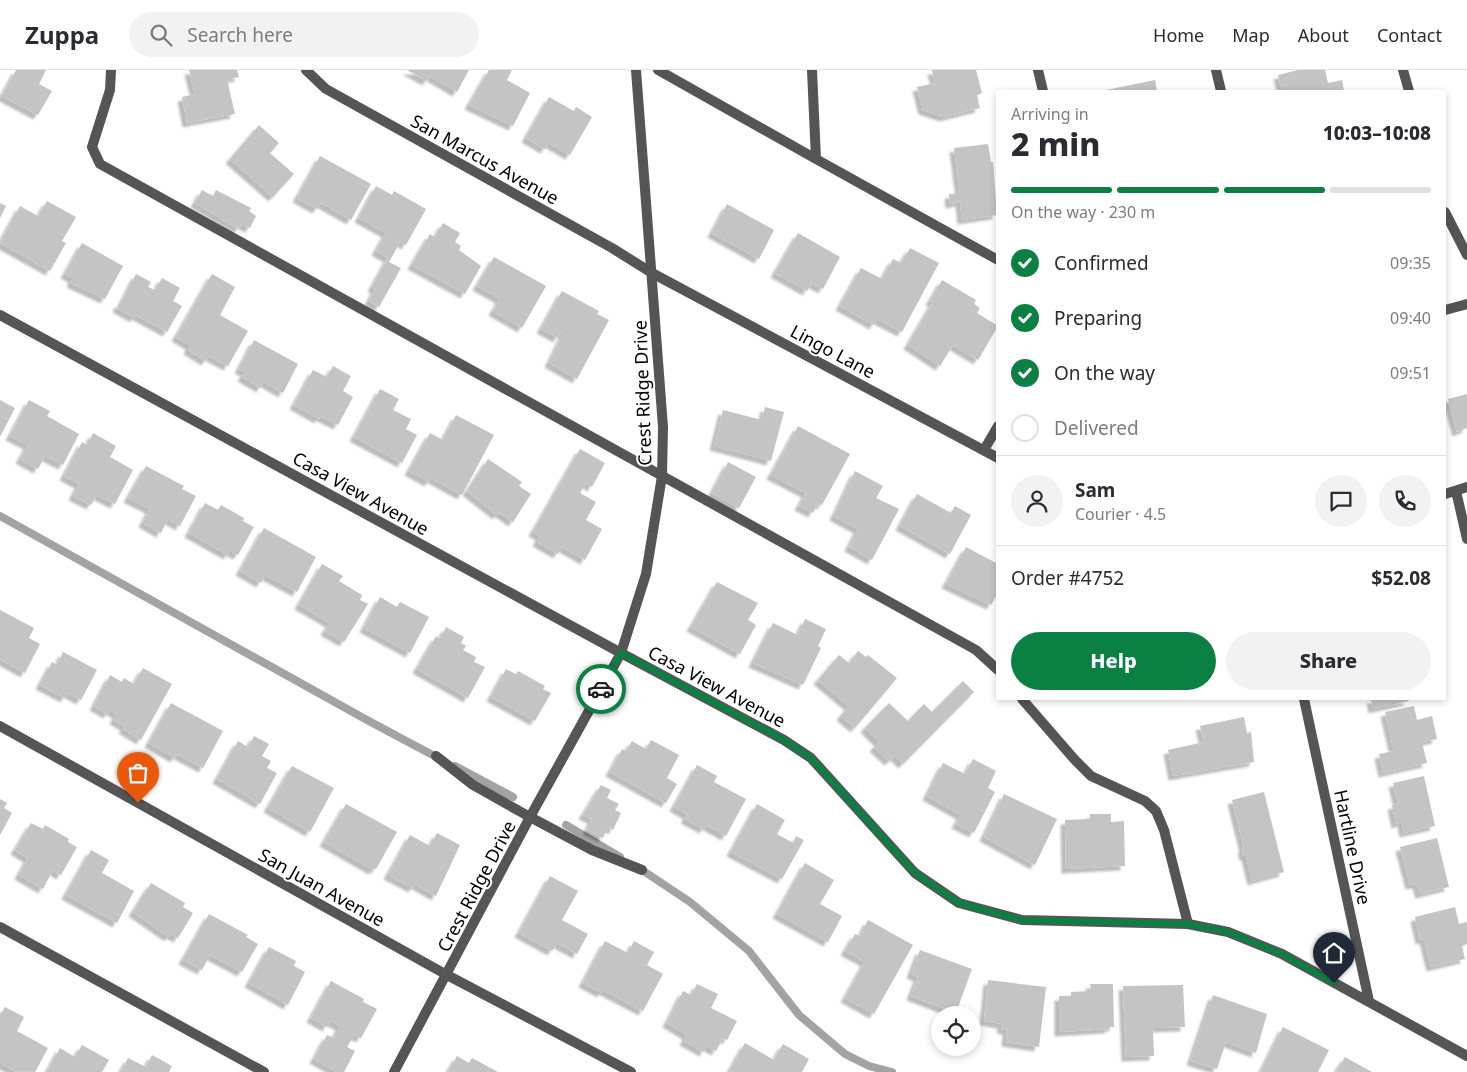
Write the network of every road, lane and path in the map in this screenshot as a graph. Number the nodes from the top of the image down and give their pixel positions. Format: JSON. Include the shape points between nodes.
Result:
{"nodes":[{"id":1,"x":111,"y":70,"type":"edge"},
{"id":2,"x":306,"y":70,"type":"edge"},
{"id":3,"x":636,"y":70,"type":"edge"},
{"id":4,"x":658,"y":70,"type":"edge"},
{"id":5,"x":812,"y":70,"type":"edge"},
{"id":6,"x":1038,"y":70,"type":"edge"},
{"id":7,"x":1216,"y":70,"type":"edge"},
{"id":8,"x":1403,"y":70,"type":"edge"},
{"id":9,"x":1043,"y":90,"type":"edge"},
{"id":10,"x":1221,"y":90,"type":"edge"},
{"id":11,"x":1409,"y":90,"type":"edge"},
{"id":12,"x":816,"y":159,"type":"junction"},
{"id":13,"x":1446,"y":214,"type":"edge"},
{"id":14,"x":1467,"y":255,"type":"edge"},
{"id":15,"x":996,"y":259,"type":"edge"},
{"id":16,"x":652,"y":273,"type":"junction"},
{"id":17,"x":1467,"y":304,"type":"edge"},
{"id":18,"x":1446,"y":310,"type":"edge"},
{"id":19,"x":0,"y":315,"type":"edge"},
{"id":20,"x":996,"y":429,"type":"edge"},
{"id":21,"x":984,"y":450,"type":"junction"},
{"id":22,"x":996,"y":457,"type":"edge"},
{"id":23,"x":662,"y":476,"type":"junction"},
{"id":24,"x":1467,"y":487,"type":"edge"},
{"id":25,"x":1456,"y":491,"type":"junction"},
{"id":26,"x":1446,"y":494,"type":"edge"},
{"id":27,"x":1467,"y":539,"type":"edge"},
{"id":28,"x":621,"y":653,"type":"junction"},
{"id":29,"x":996,"y":668,"type":"edge"},
{"id":30,"x":1023,"y":700,"type":"edge"},
{"id":31,"x":1304,"y":700,"type":"edge"},
{"id":32,"x":0,"y":726,"type":"edge"},
{"id":33,"x":436,"y":756,"type":"dead end"},
{"id":34,"x":530,"y":817,"type":"junction"},
{"id":35,"x":642,"y":870,"type":"dead end"},
{"id":36,"x":1188,"y":924,"type":"junction"},
{"id":37,"x":0,"y":927,"type":"edge"},
{"id":38,"x":448,"y":975,"type":"junction"},
{"id":39,"x":1369,"y":1001,"type":"junction"},
{"id":40,"x":1467,"y":1056,"type":"edge"},
{"id":41,"x":264,"y":1072,"type":"edge"},
{"id":42,"x":394,"y":1072,"type":"edge"},
{"id":43,"x":631,"y":1072,"type":"edge"}],
"edges":[{"from":1,"to":23,"type":"street","via":[[110,90],[92,147],[100,164]]},
{"from":2,"to":16,"type":"street","name":"San Marcus Avenue","via":[[326,89]]},
{"from":3,"to":16,"type":"street","name":"Crest Ridge Drive"},
{"from":4,"to":12,"type":"street"},
{"from":5,"to":12,"type":"street"},
{"from":6,"to":9,"type":"street"},
{"from":7,"to":10,"type":"street"},
{"from":8,"to":11,"type":"street"},
{"from":12,"to":15,"type":"street"},
{"from":13,"to":14,"type":"street"},
{"from":16,"to":21,"type":"street","name":"Lingo Lane"},
{"from":16,"to":23,"type":"street","name":"Crest Ridge Drive","via":[[663,427]]},
{"from":17,"to":18,"type":"street"},
{"from":19,"to":28,"type":"street","name":"Casa View Avenue"},
{"from":20,"to":21,"type":"street"},
{"from":21,"to":22,"type":"street","name":"Lingo Lane"},
{"from":23,"to":28,"type":"street","name":"Crest Ridge Drive","via":[[646,574]]},
{"from":23,"to":29,"type":"street","via":[[976,650]]},
{"from":24,"to":25,"type":"street"},
{"from":25,"to":26,"type":"street"},
{"from":25,"to":27,"type":"street"},
{"from":28,"to":34,"type":"street","name":"Crest Ridge Drive"},
{"from":28,"to":36,"type":"street","name":"Casa View Avenue","via":[[784,740],[811,758],[915,873],[959,903],[1022,920]]},
{"from":30,"to":36,"type":"street","via":[[1091,776],[1145,801],[1156,811],[1164,830]]},
{"from":31,"to":39,"type":"street","name":"Hartline Drive"},
{"from":32,"to":38,"type":"street","name":"San Juan Avenue"},
{"from":33,"to":34,"type":"street","via":[[473,785]]},
{"from":34,"to":35,"type":"street","via":[[592,850]]},
{"from":34,"to":38,"type":"street","name":"Crest Ridge Drive"},
{"from":36,"to":39,"type":"street","name":"Casa View Avenue","via":[[1228,932],[1282,954]]},
{"from":37,"to":41,"type":"street"},
{"from":38,"to":42,"type":"street","name":"Crest Ridge Drive"},
{"from":38,"to":43,"type":"street","name":"San Juan Avenue"},
{"from":39,"to":40,"type":"street","name":"Casa View Avenue"}]}
